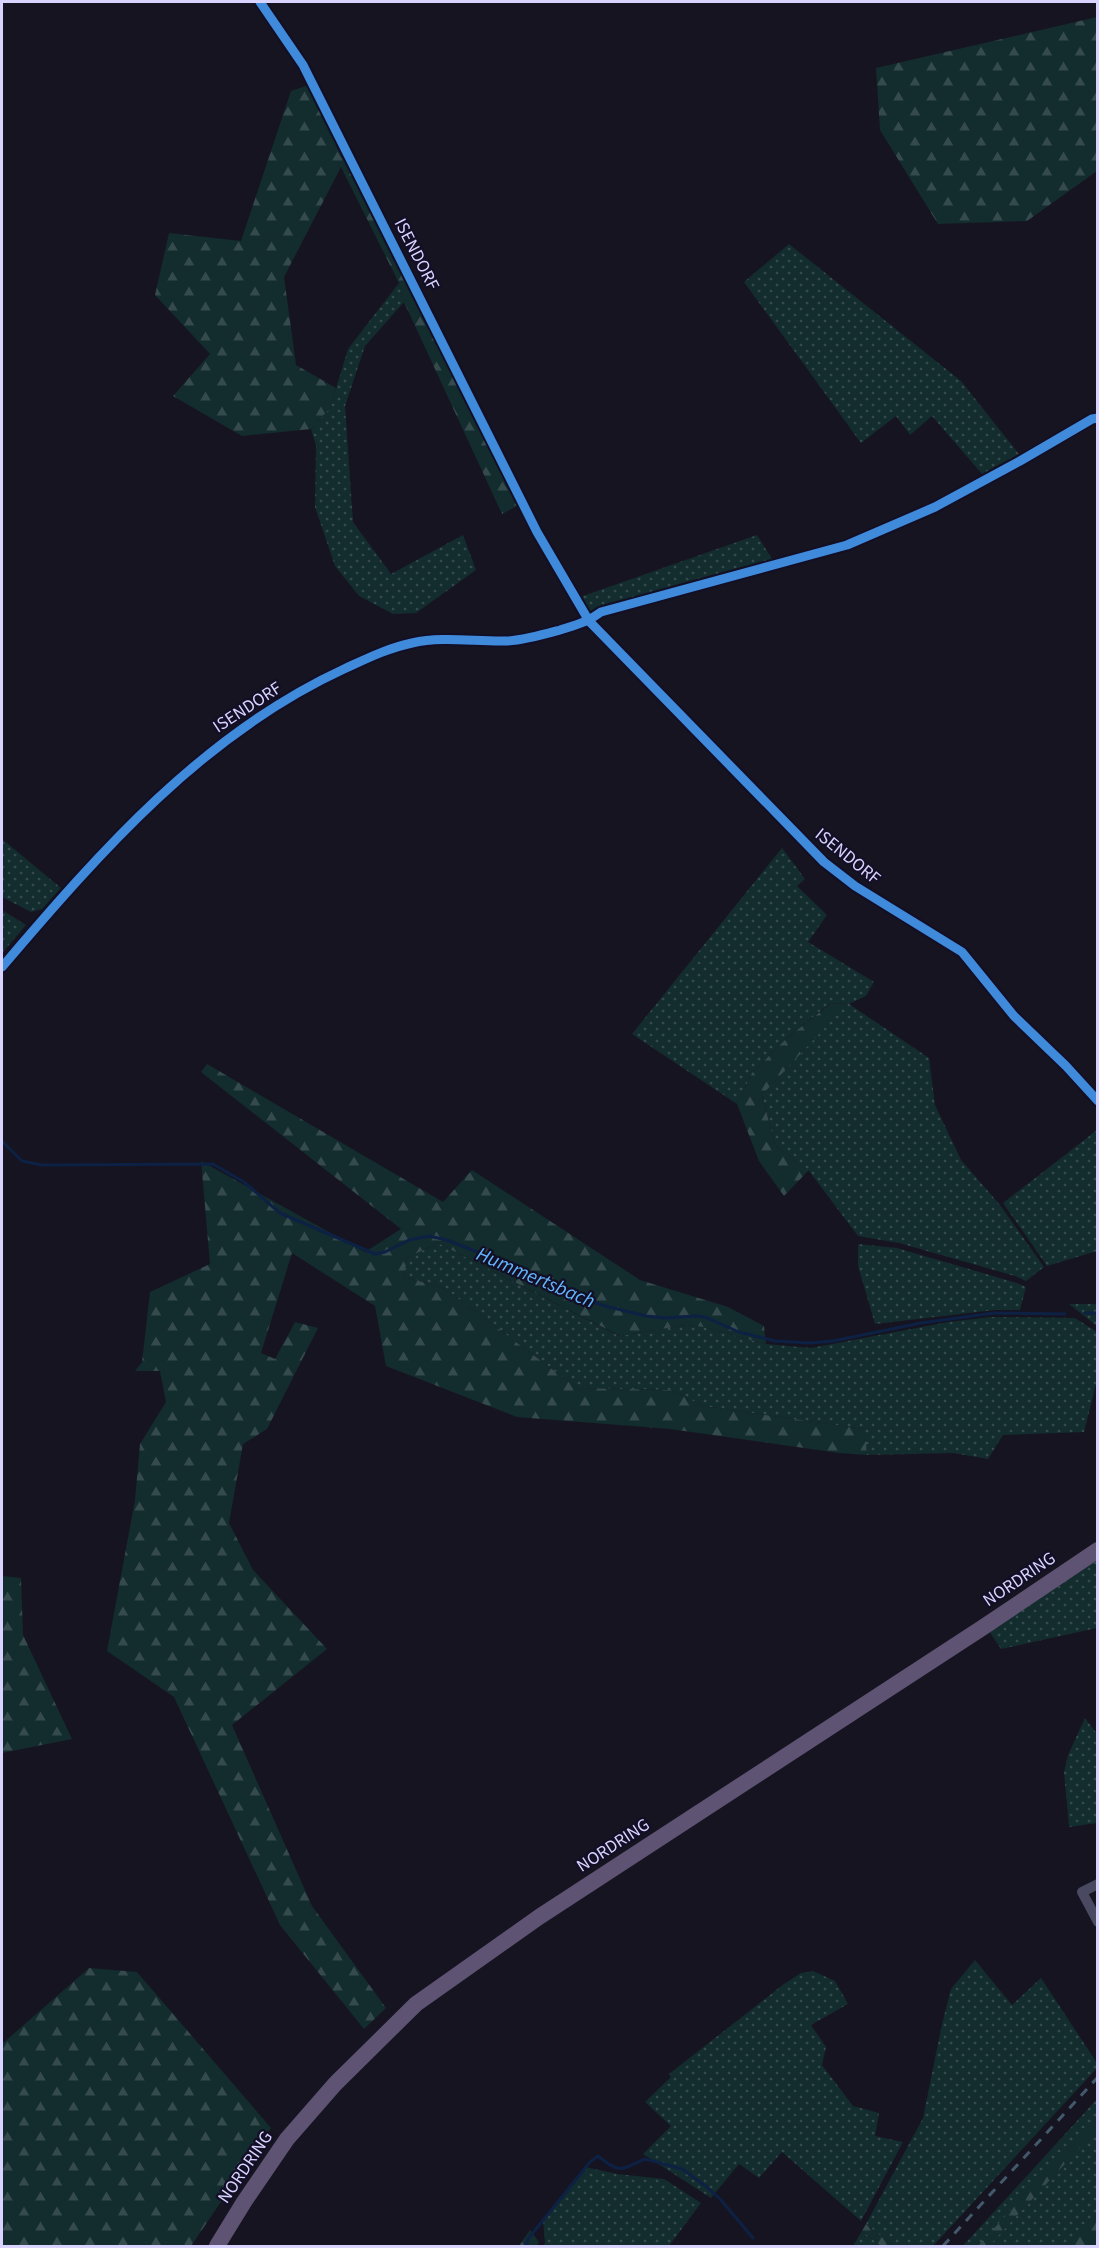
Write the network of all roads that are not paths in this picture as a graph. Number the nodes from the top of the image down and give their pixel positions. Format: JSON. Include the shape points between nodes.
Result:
{"nodes":[{"id":1,"x":260,"y":2,"type":"edge"},
{"id":2,"x":1098,"y":418,"type":"edge"},
{"id":3,"x":589,"y":621,"type":"junction"},
{"id":4,"x":2,"y":967,"type":"edge"},
{"id":5,"x":1098,"y":1101,"type":"edge"},
{"id":6,"x":1098,"y":1550,"type":"edge"},
{"id":7,"x":1098,"y":1884,"type":"edge"},
{"id":8,"x":1098,"y":1922,"type":"edge"},
{"id":9,"x":218,"y":2247,"type":"edge"}],
"edges":[{"from":1,"to":3,"type":"street","name":"ISENDORF","via":[[303,65],[537,532]]},
{"from":2,"to":3,"type":"street","name":"ISENDORF","via":[[935,507],[847,545],[601,612]]},
{"from":3,"to":4,"type":"street","name":"ISENDORF","via":[[528,639],[412,643],[319,681],[270,709],[213,748],[119,835]]},
{"from":3,"to":5,"type":"street","name":"ISENDORF","via":[[824,862],[855,886],[962,952],[1014,1016]]},
{"from":6,"to":9,"type":"main road","name":"NORDRING","via":[[539,1917],[417,2004],[335,2084],[287,2139]]},
{"from":7,"to":8,"type":"street","via":[[1082,1892]]}]}
